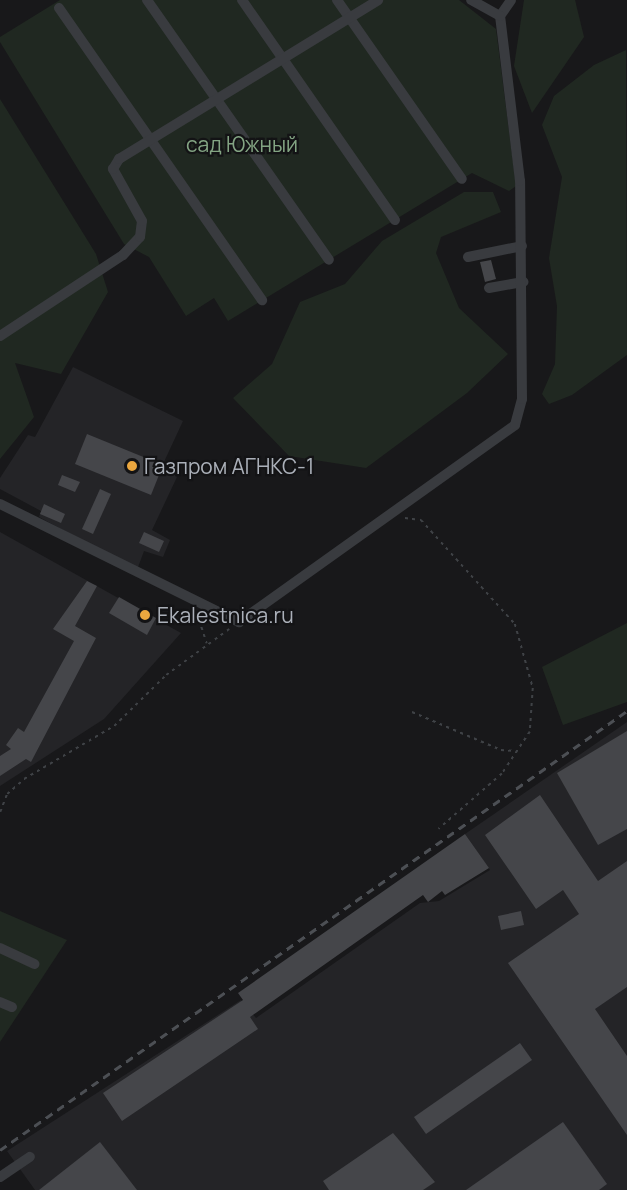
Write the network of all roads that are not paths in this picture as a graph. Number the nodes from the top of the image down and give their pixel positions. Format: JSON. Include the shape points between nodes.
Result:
{"nodes":[{"id":1,"x":147,"y":0,"type":"edge"},
{"id":2,"x":242,"y":0,"type":"edge"},
{"id":3,"x":337,"y":0,"type":"edge"},
{"id":4,"x":378,"y":0,"type":"edge"},
{"id":5,"x":471,"y":0,"type":"edge"},
{"id":6,"x":511,"y":0,"type":"edge"},
{"id":7,"x":59,"y":8,"type":"dead end"},
{"id":8,"x":500,"y":16,"type":"junction"},
{"id":9,"x":351,"y":20,"type":"junction"},
{"id":10,"x":284,"y":60,"type":"junction"},
{"id":11,"x":218,"y":100,"type":"junction"},
{"id":12,"x":152,"y":139,"type":"junction"},
{"id":13,"x":462,"y":179,"type":"dead end"},
{"id":14,"x":395,"y":220,"type":"dead end"},
{"id":15,"x":522,"y":246,"type":"junction"},
{"id":16,"x":468,"y":257,"type":"dead end"},
{"id":17,"x":329,"y":260,"type":"dead end"},
{"id":18,"x":523,"y":282,"type":"junction"},
{"id":19,"x":489,"y":288,"type":"dead end"},
{"id":20,"x":262,"y":300,"type":"dead end"},
{"id":21,"x":0,"y":336,"type":"edge"},
{"id":22,"x":0,"y":504,"type":"edge"},
{"id":23,"x":0,"y":948,"type":"edge"},
{"id":24,"x":35,"y":964,"type":"dead end"},
{"id":25,"x":0,"y":1002,"type":"edge"},
{"id":26,"x":12,"y":1007,"type":"dead end"},
{"id":27,"x":30,"y":1156,"type":"dead end"},
{"id":28,"x":0,"y":1177,"type":"edge"}],
"edges":[{"from":1,"to":11,"type":"street"},
{"from":2,"to":10,"type":"street"},
{"from":3,"to":9,"type":"street"},
{"from":4,"to":9,"type":"street"},
{"from":5,"to":8,"type":"street"},
{"from":6,"to":8,"type":"street"},
{"from":7,"to":12,"type":"street"},
{"from":8,"to":15,"type":"street","via":[[520,181]]},
{"from":9,"to":10,"type":"street"},
{"from":9,"to":13,"type":"street"},
{"from":10,"to":11,"type":"street"},
{"from":10,"to":14,"type":"street"},
{"from":11,"to":12,"type":"street"},
{"from":11,"to":17,"type":"street"},
{"from":12,"to":20,"type":"street"},
{"from":12,"to":21,"type":"street","via":[[113,169],[142,221],[135,245]]},
{"from":15,"to":16,"type":"street"},
{"from":15,"to":18,"type":"street"},
{"from":18,"to":19,"type":"street"},
{"from":18,"to":22,"type":"street","via":[[522,399],[515,425],[239,622],[194,604]]},
{"from":23,"to":24,"type":"street"},
{"from":25,"to":26,"type":"street"},
{"from":27,"to":28,"type":"street"}]}
